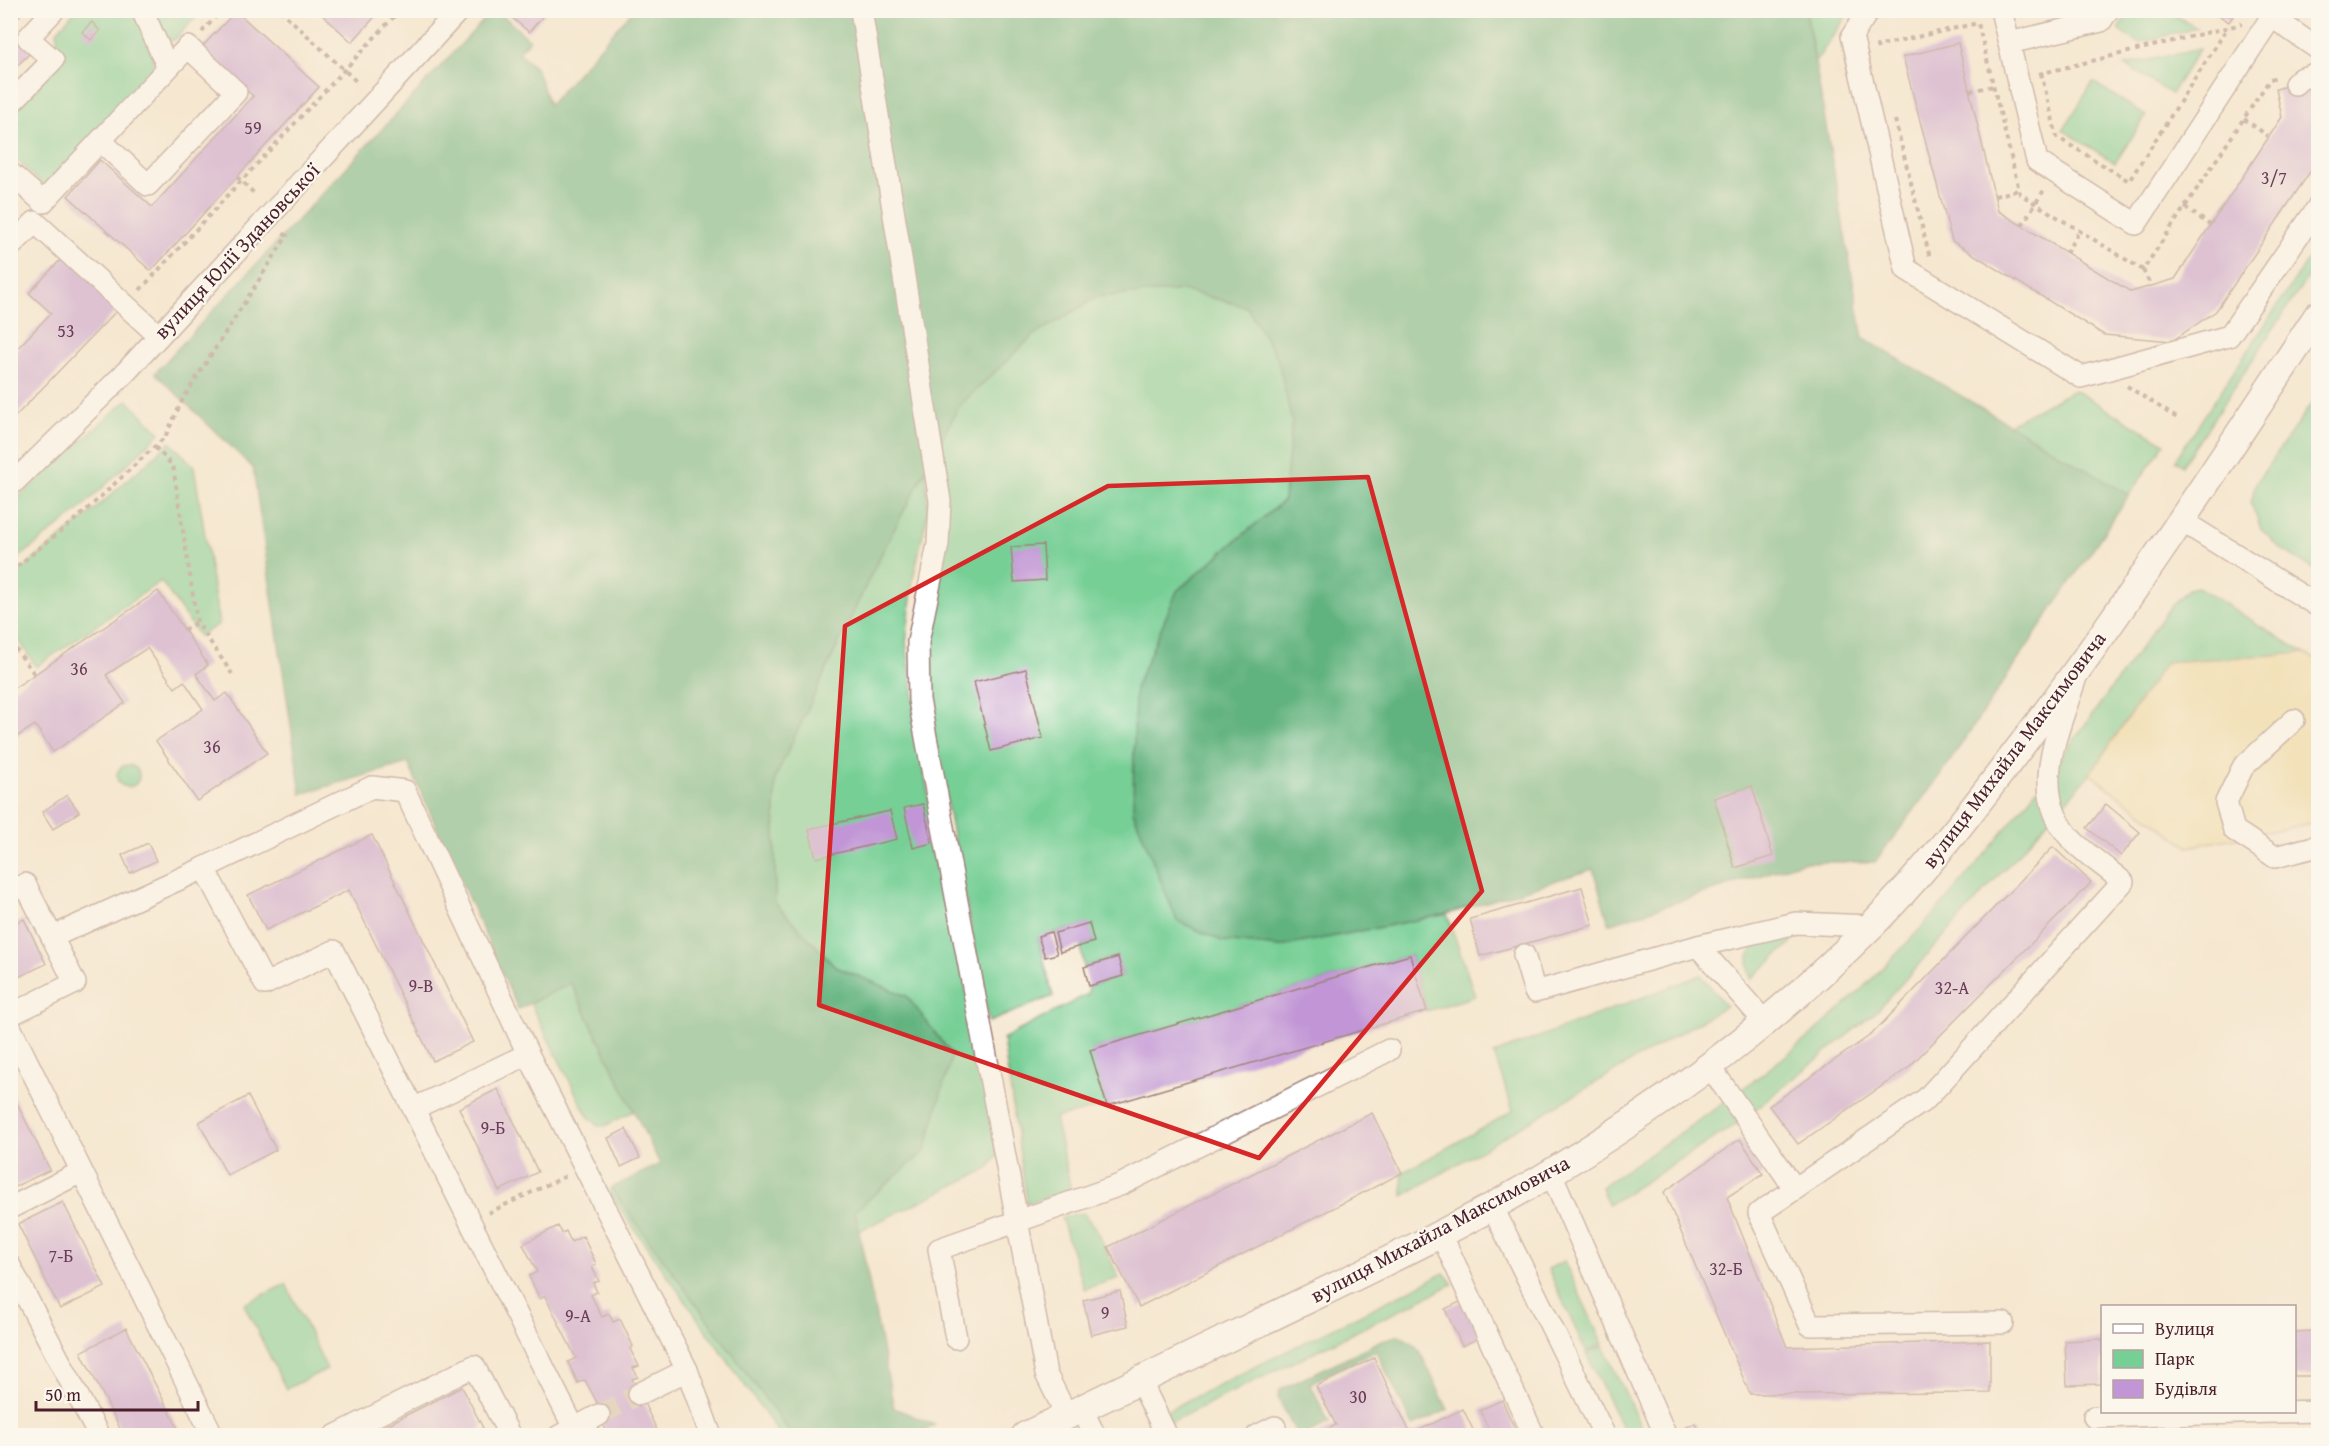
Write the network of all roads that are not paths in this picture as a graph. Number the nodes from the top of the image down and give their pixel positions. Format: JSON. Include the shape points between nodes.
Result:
{"nodes":[{"id":1,"x":54,"y":10,"type":"edge"},
{"id":2,"x":142,"y":10,"type":"edge"},
{"id":3,"x":459,"y":10,"type":"edge"},
{"id":4,"x":861,"y":10,"type":"edge"},
{"id":5,"x":1869,"y":10,"type":"edge"},
{"id":6,"x":2001,"y":10,"type":"edge"},
{"id":7,"x":2108,"y":10,"type":"edge"},
{"id":8,"x":2274,"y":14,"type":"edge"},
{"id":9,"x":2009,"y":44,"type":"junction"},
{"id":10,"x":2319,"y":48,"type":"edge"},
{"id":11,"x":168,"y":68,"type":"junction"},
{"id":12,"x":2319,"y":73,"type":"edge"},
{"id":13,"x":2295,"y":84,"type":"dead end"},
{"id":14,"x":10,"y":104,"type":"edge"},
{"id":15,"x":101,"y":141,"type":"junction"},
{"id":16,"x":10,"y":172,"type":"edge"},
{"id":17,"x":2319,"y":207,"type":"edge"},
{"id":18,"x":10,"y":247,"type":"edge"},
{"id":19,"x":2319,"y":315,"type":"edge"},
{"id":20,"x":159,"y":336,"type":"junction"},
{"id":21,"x":10,"y":486,"type":"edge"},
{"id":22,"x":2182,"y":521,"type":"junction"},
{"id":23,"x":2319,"y":606,"type":"edge"},
{"id":24,"x":2079,"y":668,"type":"junction"},
{"id":25,"x":2294,"y":720,"type":"dead end"},
{"id":26,"x":2319,"y":846,"type":"edge"},
{"id":27,"x":204,"y":868,"type":"junction"},
{"id":28,"x":10,"y":891,"type":"edge"},
{"id":29,"x":1870,"y":926,"type":"junction"},
{"id":30,"x":52,"y":937,"type":"junction"},
{"id":31,"x":1698,"y":946,"type":"junction"},
{"id":32,"x":1524,"y":955,"type":"dead end"},
{"id":33,"x":10,"y":1015,"type":"edge"},
{"id":34,"x":1764,"y":1021,"type":"junction"},
{"id":35,"x":10,"y":1027,"type":"edge"},
{"id":36,"x":1389,"y":1050,"type":"dead end"},
{"id":37,"x":528,"y":1054,"type":"junction"},
{"id":38,"x":1709,"y":1065,"type":"junction"},
{"id":39,"x":415,"y":1108,"type":"junction"},
{"id":40,"x":81,"y":1172,"type":"junction"},
{"id":41,"x":1551,"y":1173,"type":"junction"},
{"id":42,"x":1795,"y":1189,"type":"junction"},
{"id":43,"x":1492,"y":1206,"type":"junction"},
{"id":44,"x":10,"y":1208,"type":"edge"},
{"id":45,"x":1017,"y":1220,"type":"junction"},
{"id":46,"x":1441,"y":1234,"type":"junction"},
{"id":47,"x":10,"y":1266,"type":"edge"},
{"id":48,"x":2003,"y":1323,"type":"dead end"},
{"id":49,"x":956,"y":1338,"type":"dead end"},
{"id":50,"x":687,"y":1370,"type":"junction"},
{"id":51,"x":1140,"y":1380,"type":"junction"},
{"id":52,"x":639,"y":1394,"type":"tunnel mouth"},
{"id":53,"x":2319,"y":1411,"type":"edge"},
{"id":54,"x":1074,"y":1412,"type":"junction"},
{"id":55,"x":2296,"y":1412,"type":"edge"},
{"id":56,"x":2255,"y":1413,"type":"edge"},
{"id":57,"x":598,"y":1415,"type":"tunnel mouth"},
{"id":58,"x":2094,"y":1418,"type":"dead end"},
{"id":59,"x":566,"y":1432,"type":"edge"},
{"id":60,"x":99,"y":1436,"type":"edge"},
{"id":61,"x":213,"y":1436,"type":"edge"},
{"id":62,"x":335,"y":1436,"type":"edge"},
{"id":63,"x":510,"y":1436,"type":"edge"},
{"id":64,"x":711,"y":1436,"type":"edge"},
{"id":65,"x":1025,"y":1436,"type":"edge"},
{"id":66,"x":1095,"y":1436,"type":"edge"},
{"id":67,"x":1167,"y":1436,"type":"edge"},
{"id":68,"x":1534,"y":1436,"type":"edge"},
{"id":69,"x":1605,"y":1436,"type":"edge"},
{"id":70,"x":1666,"y":1436,"type":"edge"}],
"edges":[{"from":1,"to":14,"type":"street","via":[[28,38],[53,60]]},
{"from":2,"to":11,"type":"street"},
{"from":3,"to":20,"type":"street","name":"вулиця Юлії Здановської"},
{"from":4,"to":45,"type":"street","via":[[940,501],[938,544],[918,642],[919,700]]},
{"from":5,"to":17,"type":"street","via":[[1852,36],[1906,269],[2081,377],[2229,336]]},
{"from":6,"to":9,"type":"street"},
{"from":7,"to":9,"type":"street","via":[[2101,21]]},
{"from":8,"to":9,"type":"street","via":[[2136,224],[2037,161]]},
{"from":8,"to":10,"type":"street"},
{"from":11,"to":15,"type":"street"},
{"from":11,"to":15,"type":"street","via":[[188,47],[236,92],[148,185]]},
{"from":12,"to":13,"type":"street"},
{"from":15,"to":16,"type":"street","via":[[43,202]]},
{"from":18,"to":20,"type":"street","via":[[35,222]]},
{"from":19,"to":22,"type":"main road","name":"вулиця Михайла Максимовича"},
{"from":20,"to":21,"type":"street","name":"вулиця Юлії Здановської"},
{"from":22,"to":23,"type":"street"},
{"from":22,"to":24,"type":"main road","name":"вулиця Михайла Максимовича"},
{"from":24,"to":29,"type":"main road","name":"вулиця Михайла Максимовича","via":[[1931,861]]},
{"from":24,"to":42,"type":"street","via":[[2048,765],[2049,790],[2057,818],[2073,840],[2123,882],[1926,1099]]},
{"from":25,"to":26,"type":"street","via":[[2243,767],[2226,802],[2234,830],[2275,857]]},
{"from":27,"to":30,"type":"street"},
{"from":27,"to":37,"type":"street","via":[[372,787],[405,791]]},
{"from":27,"to":39,"type":"street","via":[[265,984],[334,951]]},
{"from":28,"to":30,"type":"street","via":[[25,884]]},
{"from":29,"to":31,"type":"street","via":[[1796,923]]},
{"from":29,"to":34,"type":"main road","name":"вулиця Михайла Максимовича"},
{"from":30,"to":33,"type":"street","via":[[75,983]]},
{"from":31,"to":32,"type":"street","via":[[1535,992]]},
{"from":31,"to":34,"type":"street"},
{"from":34,"to":38,"type":"main road","name":"вулиця Михайла Максимовича"},
{"from":35,"to":40,"type":"street"},
{"from":36,"to":45,"type":"street","via":[[1120,1185]]},
{"from":37,"to":39,"type":"street"},
{"from":37,"to":50,"type":"street"},
{"from":38,"to":41,"type":"main road","name":"вулиця Михайла Максимовича","via":[[1673,1094]]},
{"from":38,"to":42,"type":"street"},
{"from":39,"to":59,"type":"street","via":[[472,1221]]},
{"from":40,"to":44,"type":"street"},
{"from":40,"to":61,"type":"street"},
{"from":41,"to":43,"type":"main road","name":"вулиця Михайла Максимовича"},
{"from":41,"to":70,"type":"street"},
{"from":42,"to":48,"type":"street","via":[[1759,1213],[1810,1325]]},
{"from":43,"to":46,"type":"main road","name":"вулиця Михайла Максимовича"},
{"from":43,"to":69,"type":"street"},
{"from":45,"to":49,"type":"street","via":[[939,1249]]},
{"from":45,"to":54,"type":"street","via":[[1046,1374]]},
{"from":46,"to":51,"type":"main road","name":"вулиця Михайла Максимовича"},
{"from":46,"to":68,"type":"street"},
{"from":47,"to":60,"type":"street"},
{"from":50,"to":52,"type":"street"},
{"from":50,"to":64,"type":"street"},
{"from":51,"to":54,"type":"main road","name":"вулиця Михайла Максимовича"},
{"from":51,"to":67,"type":"street"},
{"from":53,"to":55,"type":"street"},
{"from":54,"to":65,"type":"main road","name":"вулиця Михайла Максимовича"},
{"from":54,"to":66,"type":"street"},
{"from":56,"to":58,"type":"street"},
{"from":57,"to":59,"type":"street"},
{"from":62,"to":63,"type":"street","via":[[474,1366]]}]}
